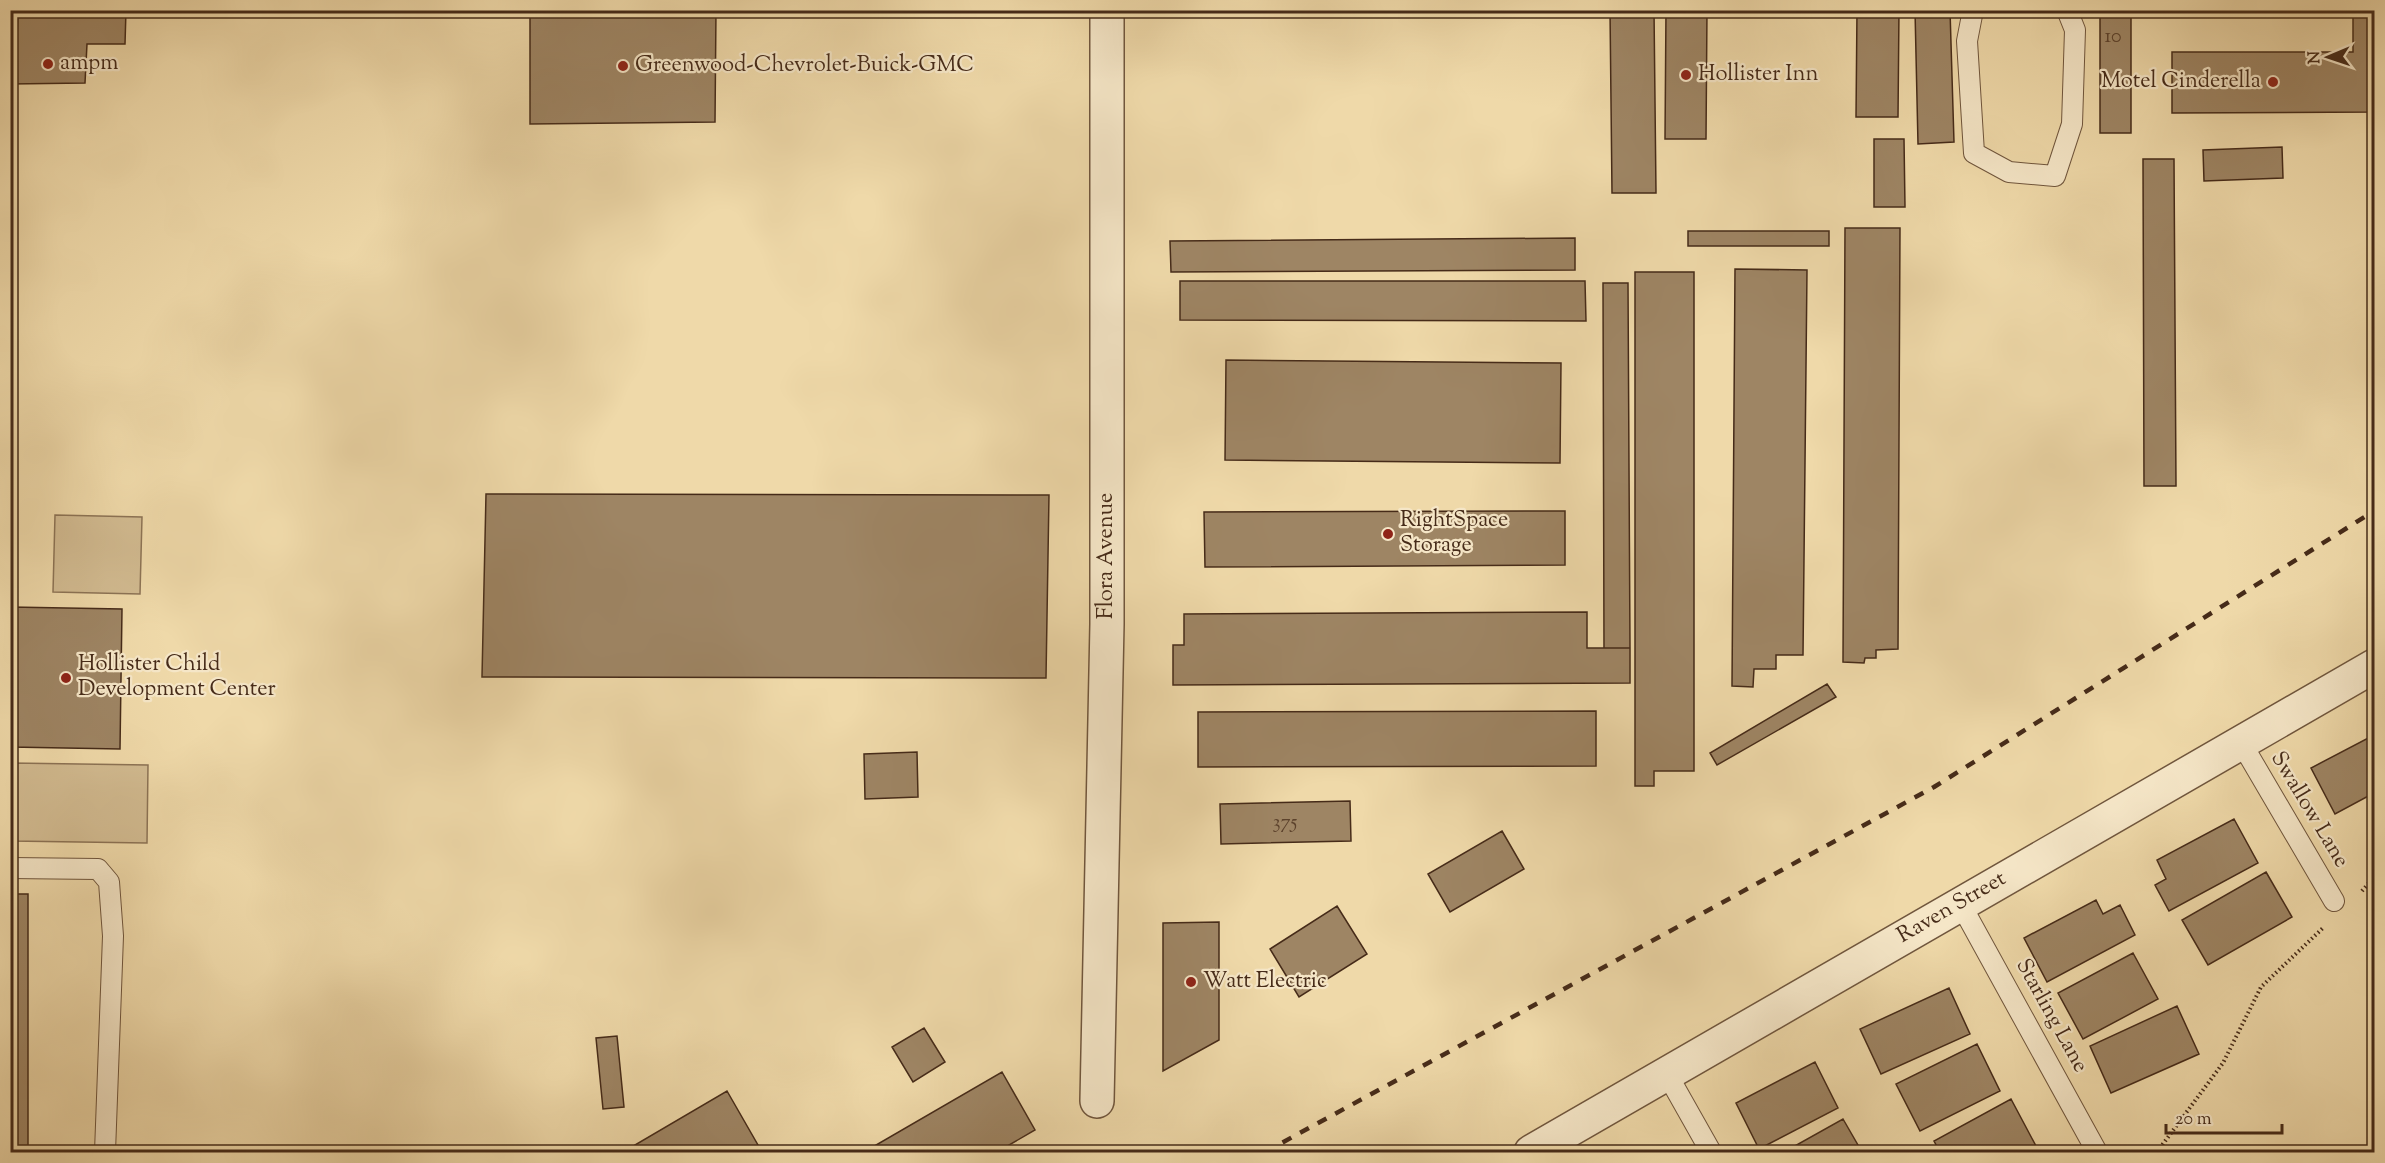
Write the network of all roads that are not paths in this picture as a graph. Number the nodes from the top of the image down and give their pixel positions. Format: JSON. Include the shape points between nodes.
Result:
{"nodes":[{"id":1,"x":1107,"y":10,"type":"edge"},
{"id":2,"x":1973,"y":10,"type":"edge"},
{"id":3,"x":2067,"y":10,"type":"edge"},
{"id":4,"x":2374,"y":666,"type":"edge"},
{"id":5,"x":2241,"y":744,"type":"junction"},
{"id":6,"x":10,"y":868,"type":"edge"},
{"id":7,"x":1960,"y":903,"type":"junction"},
{"id":8,"x":2333,"y":910,"type":"road end"},
{"id":9,"x":1667,"y":1074,"type":"junction"},
{"id":10,"x":1097,"y":1101,"type":"dead end"},
{"id":11,"x":105,"y":1152,"type":"edge"},
{"id":12,"x":1532,"y":1152,"type":"edge"},
{"id":13,"x":1711,"y":1152,"type":"edge"},
{"id":14,"x":2097,"y":1152,"type":"edge"}],
"edges":[{"from":1,"to":10,"type":"street","name":"Flora Avenue","via":[[1107,624]]},
{"from":2,"to":3,"type":"lane","via":[[1967,41],[1974,153],[2009,172],[2055,176],[2072,124],[2075,30]]},
{"from":4,"to":5,"type":"street","name":"Raven Street"},
{"from":5,"to":7,"type":"street","name":"Raven Street"},
{"from":5,"to":8,"type":"lane","name":"Swallow Lane"},
{"from":6,"to":11,"type":"lane","via":[[98,869],[110,882],[113,936]]},
{"from":7,"to":9,"type":"street","name":"Raven Street"},
{"from":7,"to":14,"type":"lane","name":"Starling Lane"},
{"from":9,"to":12,"type":"street","name":"Raven Street"},
{"from":9,"to":13,"type":"lane"}]}
